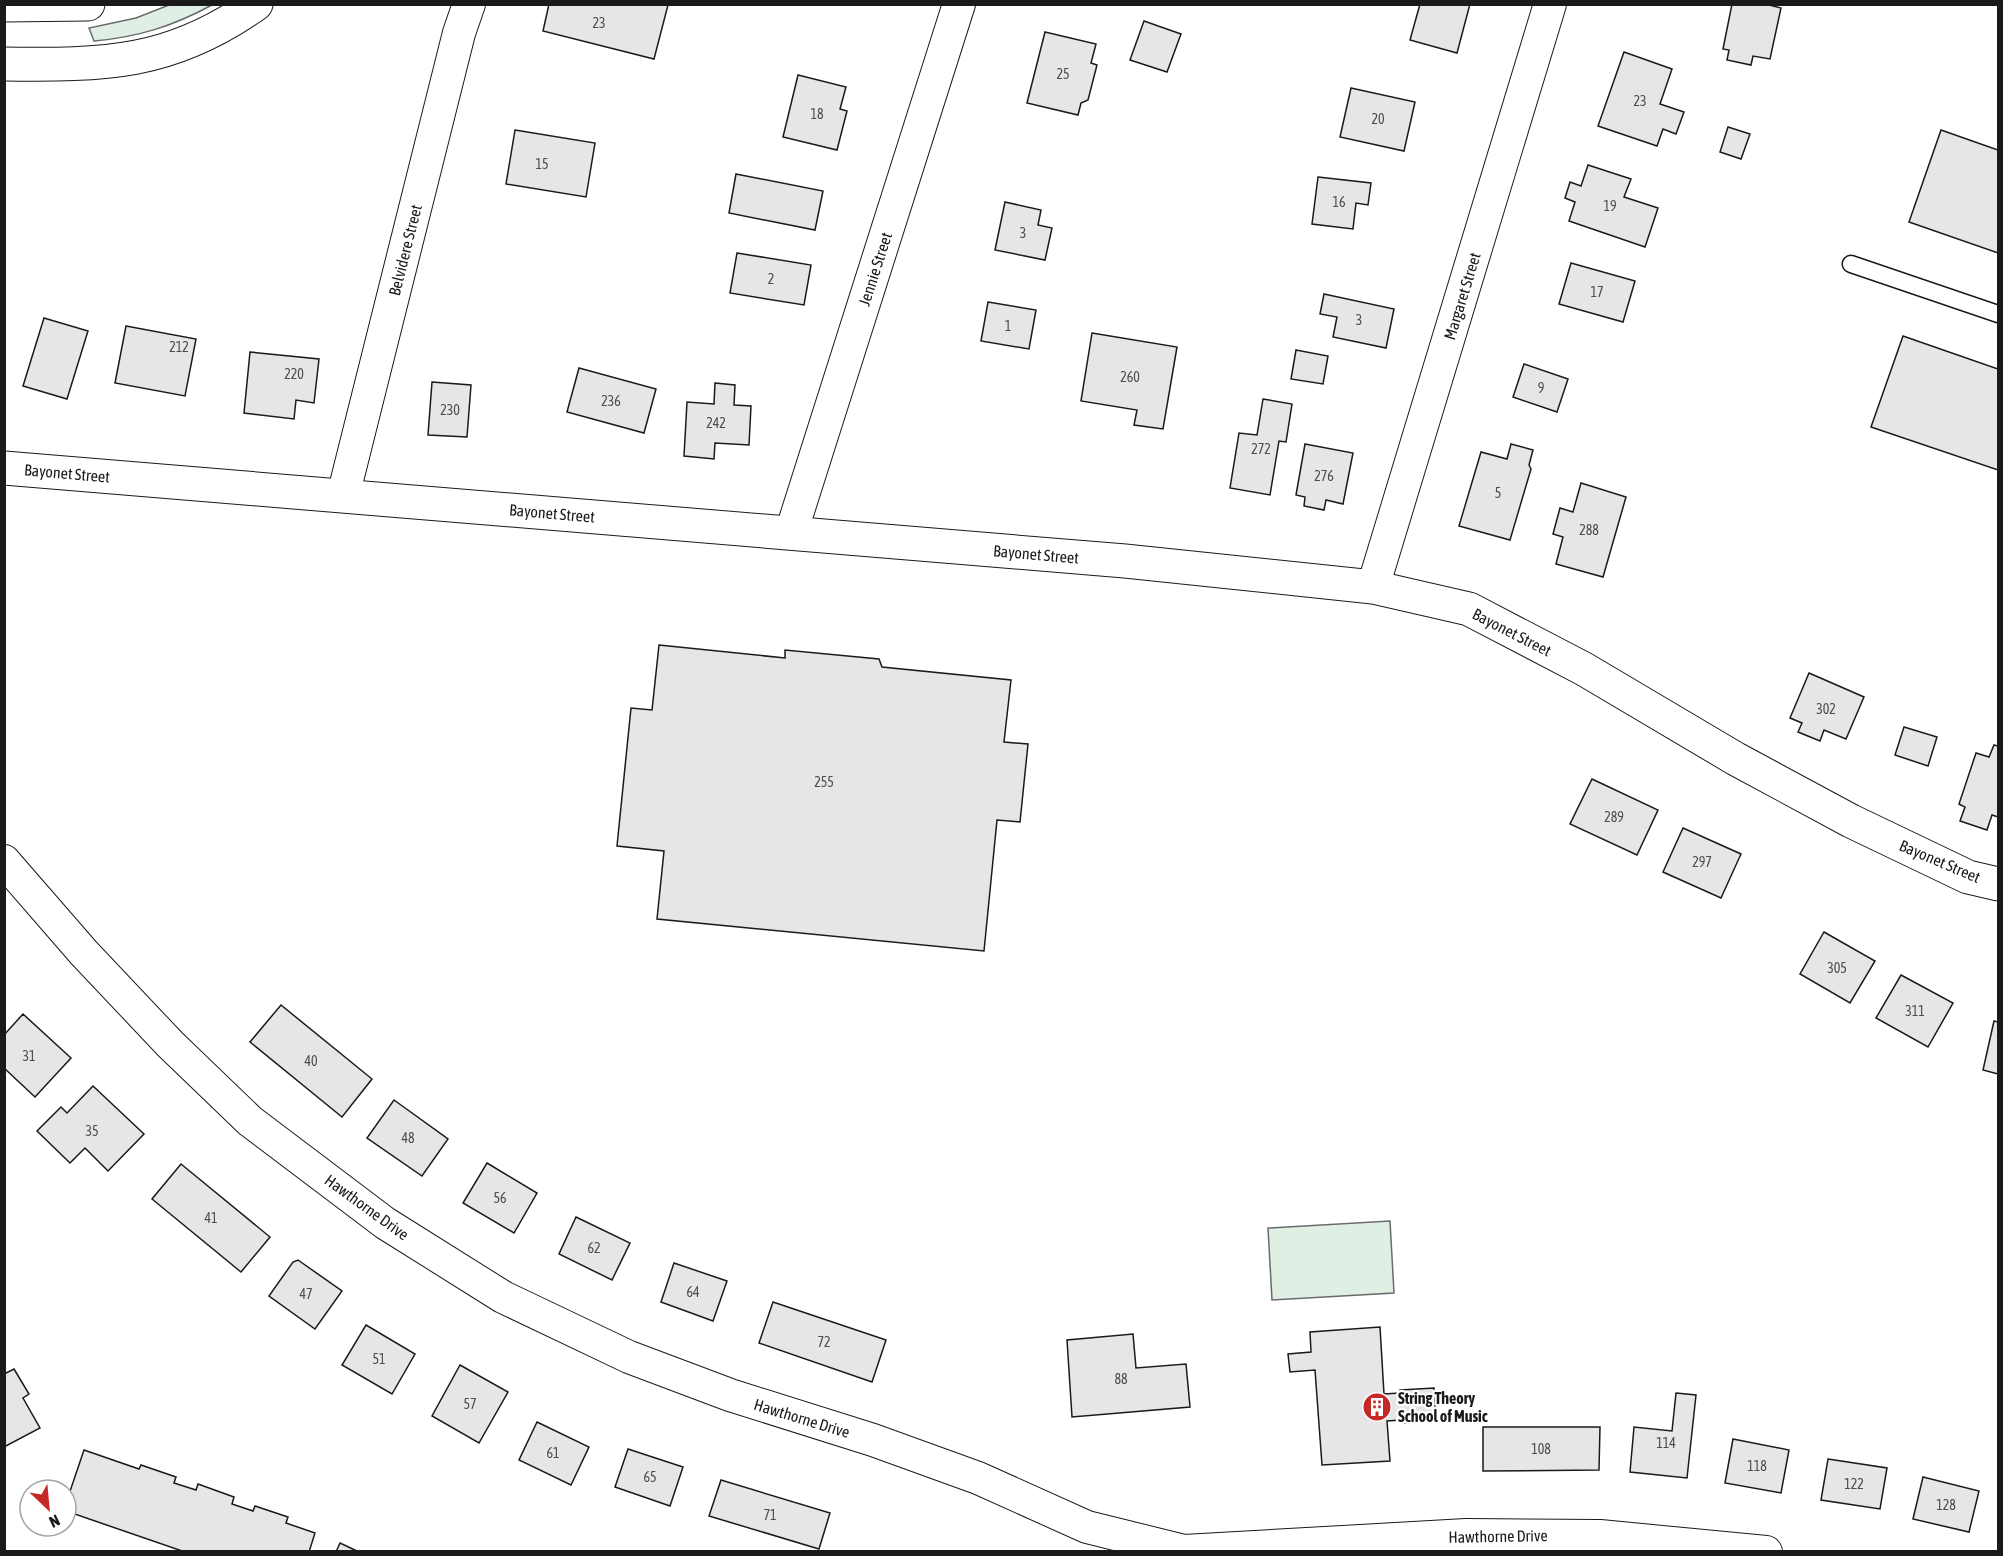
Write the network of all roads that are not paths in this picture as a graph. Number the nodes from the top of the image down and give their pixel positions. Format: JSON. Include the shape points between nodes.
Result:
{"nodes":[{"id":1,"x":88,"y":4,"type":"edge"},
{"id":2,"x":256,"y":4,"type":"edge"},
{"id":3,"x":469,"y":4,"type":"edge"},
{"id":4,"x":959,"y":4,"type":"edge"},
{"id":5,"x":1550,"y":4,"type":"edge"},
{"id":6,"x":4,"y":5,"type":"edge"},
{"id":7,"x":4,"y":64,"type":"edge"},
{"id":8,"x":1851,"y":264,"type":"dead end"},
{"id":9,"x":1998,"y":314,"type":"edge"},
{"id":10,"x":4,"y":468,"type":"edge"},
{"id":11,"x":343,"y":496,"type":"junction"},
{"id":12,"x":791,"y":533,"type":"junction"},
{"id":13,"x":1373,"y":587,"type":"junction"},
{"id":14,"x":4,"y":861,"type":"edge"},
{"id":15,"x":1998,"y":884,"type":"edge"},
{"id":16,"x":1086,"y":1539,"type":"edge"},
{"id":17,"x":1766,"y":1551,"type":"edge"}],
"edges":[{"from":1,"to":6,"type":"street"},
{"from":2,"to":7,"type":"street","via":[[233,21],[187,44],[144,57],[60,65]]},
{"from":3,"to":11,"type":"street","name":"Belvidere Street"},
{"from":4,"to":12,"type":"street","name":"Jennie Street"},
{"from":5,"to":13,"type":"street","name":"Margaret Street"},
{"from":8,"to":9,"type":"lane"},
{"from":10,"to":11,"type":"street","name":"Bayonet Street"},
{"from":11,"to":12,"type":"street","name":"Bayonet Street"},
{"from":12,"to":13,"type":"street","name":"Bayonet Street"},
{"from":13,"to":15,"type":"street","name":"Bayonet Street","via":[[1469,609],[1584,669],[1736,759],[1851,821],[1968,877]]},
{"from":14,"to":16,"type":"street","name":"Hawthorne Drive","via":[[170,1044],[250,1121],[385,1222],[503,1297],[628,1357],[968,1474]]},
{"from":16,"to":17,"type":"street","name":"Hawthorne Drive","via":[[1184,1551],[1466,1535],[1600,1536]]}]}
